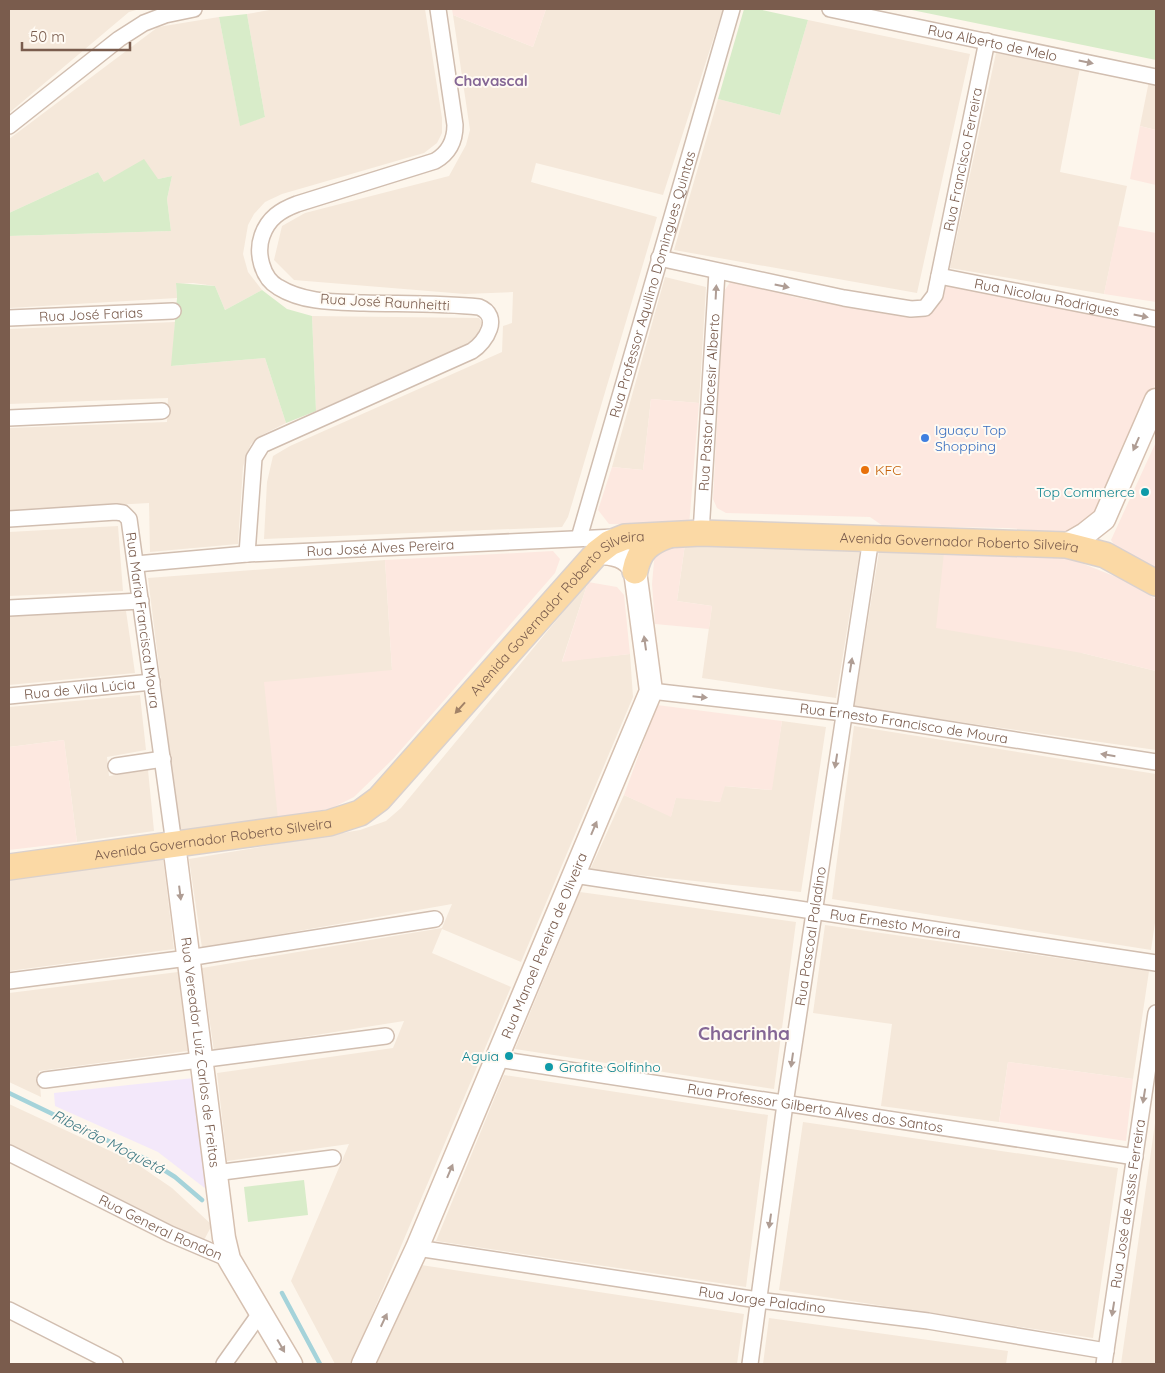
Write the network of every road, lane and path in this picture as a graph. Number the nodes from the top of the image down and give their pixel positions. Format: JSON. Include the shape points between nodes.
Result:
{"nodes":[{"id":1,"x":194,"y":9,"type":"edge"},
{"id":2,"x":438,"y":9,"type":"edge"},
{"id":3,"x":732,"y":9,"type":"edge"},
{"id":4,"x":830,"y":9,"type":"edge"},
{"id":5,"x":987,"y":41,"type":"junction"},
{"id":6,"x":1156,"y":77,"type":"edge"},
{"id":7,"x":9,"y":126,"type":"edge"},
{"id":8,"x":659,"y":258,"type":"junction"},
{"id":9,"x":717,"y":272,"type":"junction"},
{"id":10,"x":938,"y":276,"type":"junction"},
{"id":11,"x":173,"y":311,"type":"dead end"},
{"id":12,"x":9,"y":318,"type":"edge"},
{"id":13,"x":1156,"y":319,"type":"edge"},
{"id":14,"x":1156,"y":400,"type":"edge"},
{"id":15,"x":162,"y":412,"type":"dead end"},
{"id":16,"x":9,"y":418,"type":"edge"},
{"id":17,"x":9,"y":519,"type":"edge"},
{"id":18,"x":1104,"y":519,"type":"junction"},
{"id":19,"x":701,"y":533,"type":"junction"},
{"id":20,"x":672,"y":534,"type":"junction"},
{"id":21,"x":870,"y":538,"type":"junction"},
{"id":22,"x":1066,"y":545,"type":"junction"},
{"id":23,"x":588,"y":546,"type":"junction"},
{"id":24,"x":247,"y":554,"type":"junction"},
{"id":25,"x":1121,"y":562,"type":"junction"},
{"id":26,"x":136,"y":564,"type":"junction"},
{"id":27,"x":636,"y":571,"type":"junction"},
{"id":28,"x":1156,"y":583,"type":"edge"},
{"id":29,"x":141,"y":601,"type":"junction"},
{"id":30,"x":9,"y":608,"type":"edge"},
{"id":31,"x":152,"y":682,"type":"junction"},
{"id":32,"x":651,"y":691,"type":"junction"},
{"id":33,"x":9,"y":696,"type":"edge"},
{"id":34,"x":844,"y":713,"type":"junction"},
{"id":35,"x":163,"y":759,"type":"junction"},
{"id":36,"x":1156,"y":762,"type":"edge"},
{"id":37,"x":116,"y":766,"type":"dead end"},
{"id":38,"x":174,"y":844,"type":"junction"},
{"id":39,"x":9,"y":866,"type":"edge"},
{"id":40,"x":574,"y":876,"type":"junction"},
{"id":41,"x":814,"y":910,"type":"junction"},
{"id":42,"x":436,"y":919,"type":"dead end"},
{"id":43,"x":188,"y":958,"type":"junction"},
{"id":44,"x":1156,"y":963,"type":"edge"},
{"id":45,"x":9,"y":981,"type":"edge"},
{"id":46,"x":1156,"y":1013,"type":"edge"},
{"id":47,"x":386,"y":1036,"type":"dead end"},
{"id":48,"x":497,"y":1059,"type":"junction"},
{"id":49,"x":201,"y":1061,"type":"junction"},
{"id":50,"x":46,"y":1080,"type":"dead end"},
{"id":51,"x":785,"y":1104,"type":"junction"},
{"id":52,"x":9,"y":1153,"type":"edge"},
{"id":53,"x":1135,"y":1157,"type":"junction"},
{"id":54,"x":333,"y":1158,"type":"dead end"},
{"id":55,"x":215,"y":1173,"type":"junction"},
{"id":56,"x":417,"y":1248,"type":"junction"},
{"id":57,"x":229,"y":1259,"type":"junction"},
{"id":58,"x":758,"y":1300,"type":"junction"},
{"id":59,"x":9,"y":1310,"type":"edge"},
{"id":60,"x":261,"y":1312,"type":"junction"},
{"id":61,"x":1105,"y":1358,"type":"edge"},
{"id":62,"x":116,"y":1364,"type":"edge"},
{"id":63,"x":224,"y":1364,"type":"edge"},
{"id":64,"x":291,"y":1364,"type":"edge"},
{"id":65,"x":363,"y":1364,"type":"edge"},
{"id":66,"x":750,"y":1364,"type":"edge"}],
"edges":[{"from":1,"to":7,"type":"street","via":[[158,18],[119,39]]},
{"from":2,"to":24,"type":"street","name":"Rua José Raunheitti","via":[[454,113],[454,133],[449,149],[435,160],[280,212],[265,229],[260,242],[261,256],[268,278],[287,292],[326,301],[481,308],[489,318],[489,333],[472,351],[262,445],[254,458]]},
{"from":3,"to":8,"type":"street","name":"Rua Professor Aquilino Domingues Quintas"},
{"from":4,"to":5,"type":"street","name":"Rua Alberto de Melo"},
{"from":5,"to":6,"type":"street","name":"Rua Alberto de Melo","one_way":true},
{"from":5,"to":10,"type":"street","name":"Rua Francisco Ferreira"},
{"from":8,"to":9,"type":"street","name":"Rua Francisco Ferreira"},
{"from":8,"to":23,"type":"street","name":"Rua Professor Aquilino Domingues Quintas"},
{"from":9,"to":10,"type":"street","name":"Rua Francisco Ferreira","one_way":true,"via":[[918,310],[930,304]]},
{"from":19,"to":9,"type":"street","name":"Rua Pastor Diocesir Alberto","one_way":true},
{"from":10,"to":13,"type":"street","name":"Rua Nicolau Rodrigues","one_way":true},
{"from":11,"to":12,"type":"street","name":"Rua José Farias"},
{"from":14,"to":18,"type":"street","one_way":true},
{"from":15,"to":16,"type":"street"},
{"from":17,"to":26,"type":"street","name":"Rua Maria Francisca Moura","via":[[123,513],[130,521]]},
{"from":18,"to":22,"type":"street"},
{"from":18,"to":25,"type":"street","via":[[1108,543]]},
{"from":19,"to":20,"type":"main road","name":"Avenida Governador Roberto Silveira"},
{"from":19,"to":21,"type":"main road","name":"Avenida Governador Roberto Silveira"},
{"from":20,"to":23,"type":"main road","name":"Avenida Governador Roberto Silveira","via":[[625,536],[610,543]]},
{"from":20,"to":27,"type":"main road","via":[[644,548],[638,557]]},
{"from":21,"to":22,"type":"main road","name":"Avenida Governador Roberto Silveira"},
{"from":34,"to":21,"type":"street","name":"Rua Pascoal Paladino","one_way":true},
{"from":22,"to":25,"type":"main road","name":"Avenida Governador Roberto Silveira"},
{"from":23,"to":24,"type":"street","name":"Rua José Alves Pereira"},
{"from":23,"to":27,"type":"street","via":[[621,557]]},
{"from":23,"to":38,"type":"main road","name":"Avenida Governador Roberto Silveira","one_way":true,"via":[[379,799],[365,810],[329,824]]},
{"from":24,"to":26,"type":"street","name":"Rua José Alves Pereira"},
{"from":25,"to":28,"type":"main road","name":"Avenida Governador Roberto Silveira"},
{"from":26,"to":29,"type":"street","name":"Rua Maria Francisca Moura"},
{"from":32,"to":27,"type":"street","one_way":true},
{"from":29,"to":30,"type":"street"},
{"from":29,"to":31,"type":"street","name":"Rua Maria Francisca Moura"},
{"from":31,"to":33,"type":"street","name":"Rua de Vila Lúcia"},
{"from":31,"to":35,"type":"street","name":"Rua Maria Francisca Moura"},
{"from":32,"to":34,"type":"street","name":"Rua Ernesto Francisco de Moura","one_way":true},
{"from":40,"to":32,"type":"street","name":"Rua Manoel Pereira de Oliveira","one_way":true},
{"from":36,"to":34,"type":"street","name":"Rua Ernesto Francisco de Moura","one_way":true},
{"from":34,"to":41,"type":"street","name":"Rua Pascoal Paladino","one_way":true},
{"from":35,"to":37,"type":"street"},
{"from":35,"to":38,"type":"street","name":"Rua Maria Francisca Moura"},
{"from":38,"to":39,"type":"main road","name":"Avenida Governador Roberto Silveira"},
{"from":38,"to":43,"type":"street","name":"Rua Vereador Luiz Carlos de Freitas","one_way":true},
{"from":40,"to":41,"type":"street","name":"Rua Ernesto Moreira"},
{"from":40,"to":48,"type":"street","name":"Rua Manoel Pereira de Oliveira"},
{"from":41,"to":44,"type":"street","name":"Rua Ernesto Moreira"},
{"from":41,"to":51,"type":"street","name":"Rua Pascoal Paladino","one_way":true},
{"from":42,"to":43,"type":"street"},
{"from":43,"to":45,"type":"street"},
{"from":43,"to":49,"type":"street","name":"Rua Vereador Luiz Carlos de Freitas"},
{"from":46,"to":53,"type":"street","name":"Rua José de Assis Ferreira","one_way":true},
{"from":47,"to":49,"type":"street"},
{"from":48,"to":51,"type":"street","name":"Rua Professor Gilberto Alves dos Santos"},
{"from":56,"to":48,"type":"street","name":"Rua Manoel Pereira de Oliveira","one_way":true},
{"from":49,"to":50,"type":"street"},
{"from":49,"to":55,"type":"street","name":"Rua Vereador Luiz Carlos de Freitas"},
{"from":51,"to":53,"type":"street","name":"Rua Professor Gilberto Alves dos Santos"},
{"from":51,"to":58,"type":"street","name":"Rua Pascoal Paladino","one_way":true},
{"from":52,"to":57,"type":"street","name":"Rua General Rondon","via":[[170,1234]]},
{"from":53,"to":61,"type":"street","name":"Rua José de Assis Ferreira","one_way":true},
{"from":54,"to":55,"type":"street"},
{"from":55,"to":57,"type":"street","name":"Rua Vereador Luiz Carlos de Freitas"},
{"from":56,"to":58,"type":"street","name":"Rua Jorge Paladino"},
{"from":65,"to":56,"type":"street","name":"Rua Manoel Pereira de Oliveira","one_way":true},
{"from":57,"to":60,"type":"street","name":"Rua General Rondon"},
{"from":58,"to":61,"type":"street","name":"Rua Jorge Paladino","via":[[928,1321]]},
{"from":58,"to":66,"type":"street","name":"Rua Pascoal Paladino"},
{"from":59,"to":62,"type":"street"},
{"from":60,"to":63,"type":"street"},
{"from":60,"to":64,"type":"street","name":"Rua General Rondon","one_way":true}]}
